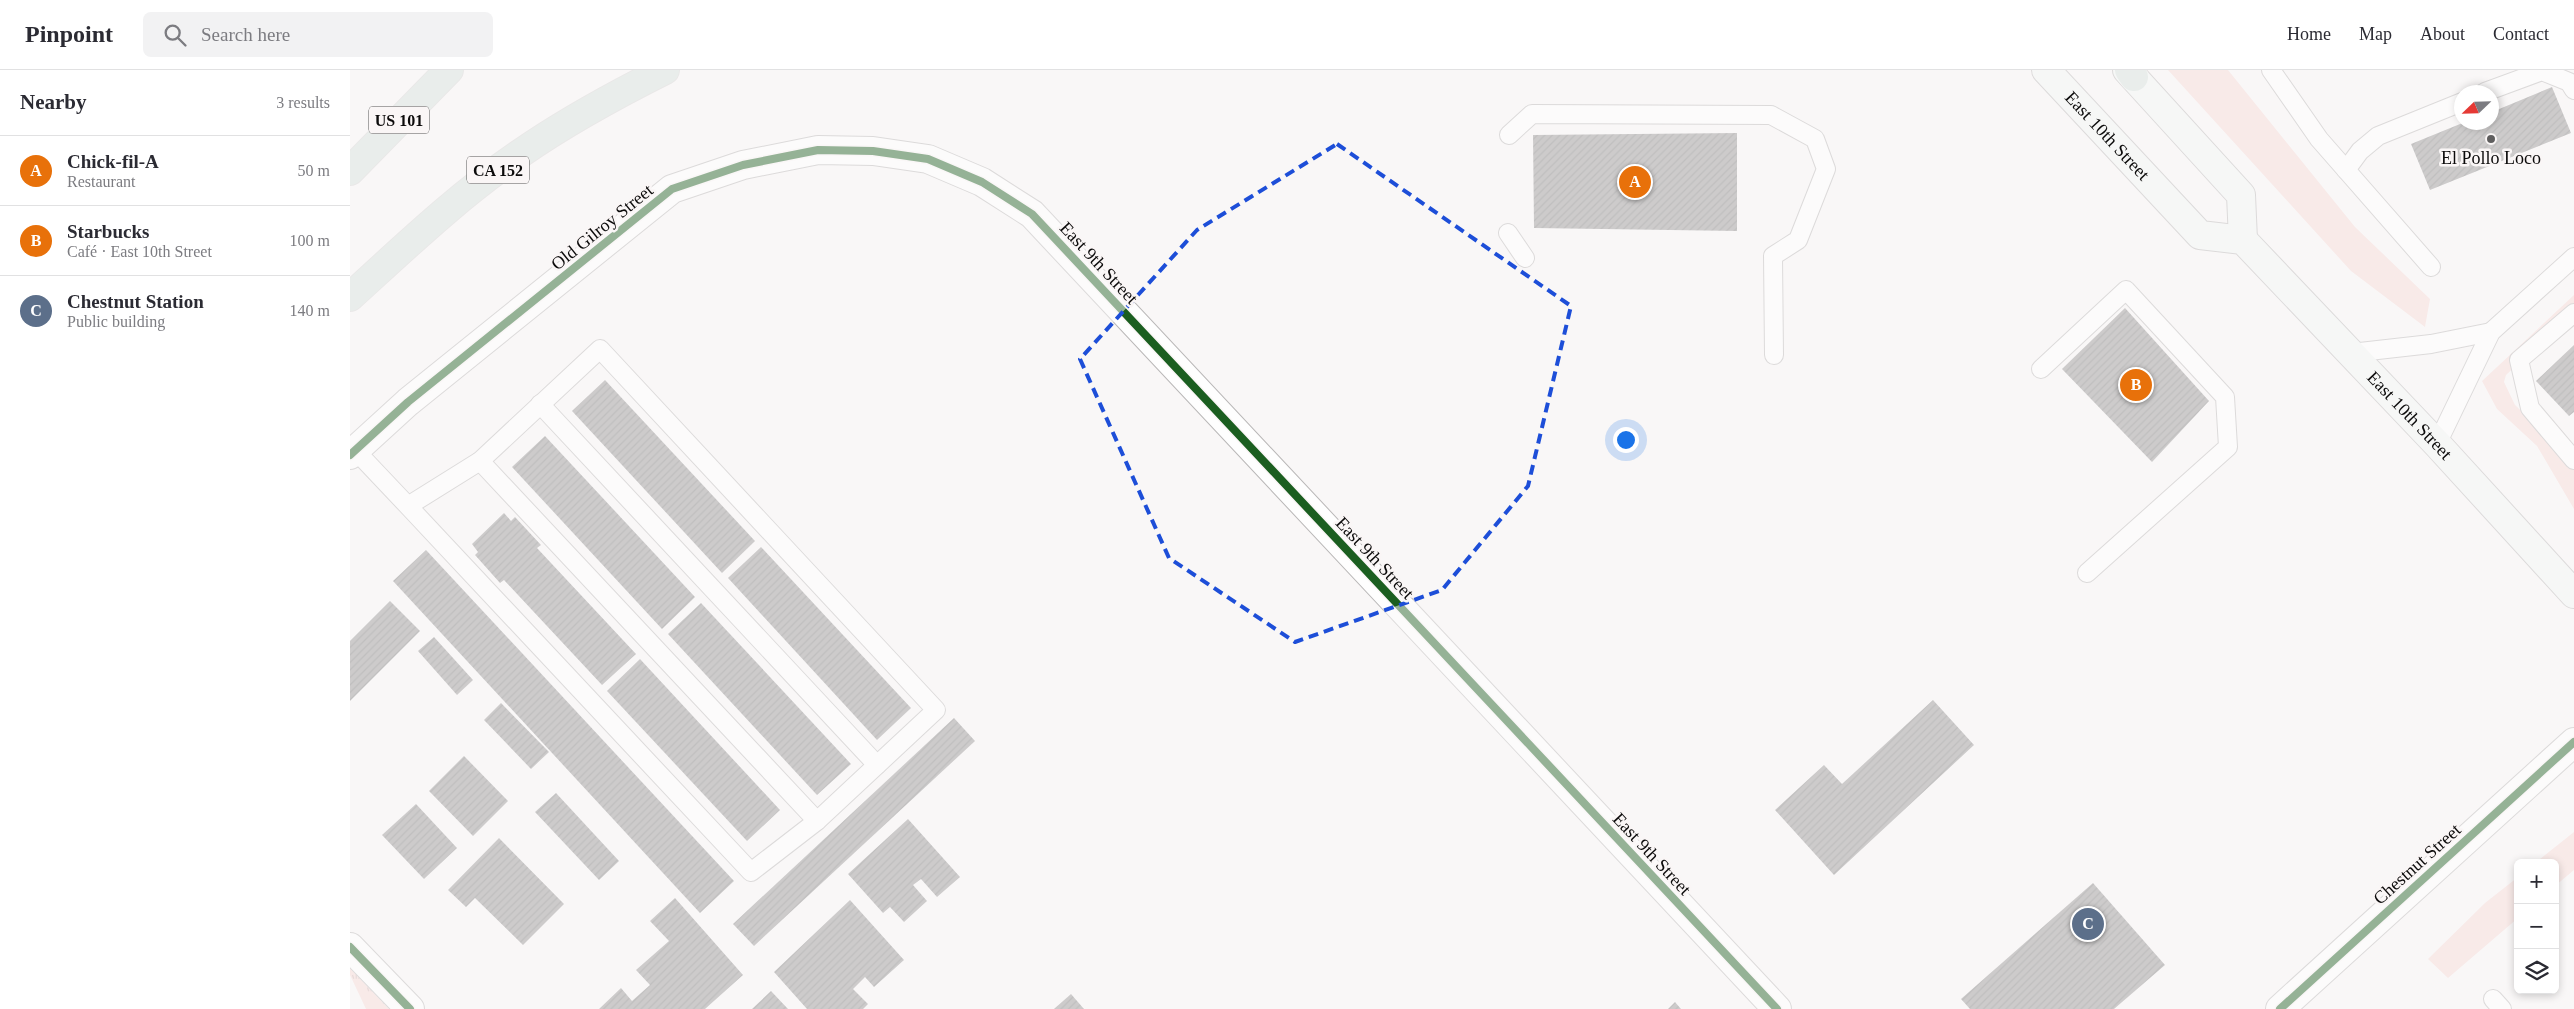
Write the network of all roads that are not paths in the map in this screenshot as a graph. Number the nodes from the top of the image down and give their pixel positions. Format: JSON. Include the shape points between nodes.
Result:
{"nodes":[{"id":1,"x":449,"y":70,"type":"edge"},
{"id":2,"x":665,"y":70,"type":"edge"},
{"id":3,"x":2046,"y":70,"type":"edge"},
{"id":4,"x":2271,"y":70,"type":"edge"},
{"id":5,"x":2130,"y":72,"type":"edge"},
{"id":6,"x":2499,"y":87,"type":"edge"},
{"id":7,"x":2574,"y":90,"type":"edge"},
{"id":8,"x":2454,"y":105,"type":"edge"},
{"id":9,"x":1508,"y":136,"type":"dead end"},
{"id":10,"x":928,"y":159,"type":"joint"},
{"id":11,"x":2346,"y":170,"type":"junction"},
{"id":12,"x":350,"y":171,"type":"edge"},
{"id":13,"x":1508,"y":233,"type":"dead end"},
{"id":14,"x":2243,"y":240,"type":"junction"},
{"id":15,"x":2574,"y":257,"type":"edge"},
{"id":16,"x":1525,"y":258,"type":"dead end"},
{"id":17,"x":2431,"y":267,"type":"dead end"},
{"id":18,"x":350,"y":297,"type":"edge"},
{"id":19,"x":2574,"y":313,"type":"edge"},
{"id":20,"x":2491,"y":332,"type":"junction"},
{"id":21,"x":2351,"y":353,"type":"junction"},
{"id":22,"x":1774,"y":355,"type":"dead end"},
{"id":23,"x":2041,"y":369,"type":"dead end"},
{"id":24,"x":540,"y":404,"type":"junction"},
{"id":25,"x":2437,"y":444,"type":"junction"},
{"id":26,"x":353,"y":452,"type":"edge"},
{"id":27,"x":2574,"y":460,"type":"edge"},
{"id":28,"x":480,"y":461,"type":"junction"},
{"id":29,"x":408,"y":506,"type":"junction"},
{"id":30,"x":2087,"y":573,"type":"dead end"},
{"id":31,"x":2574,"y":594,"type":"edge"},
{"id":32,"x":2574,"y":742,"type":"edge"},
{"id":33,"x":877,"y":765,"type":"junction"},
{"id":34,"x":817,"y":821,"type":"junction"},
{"id":35,"x":350,"y":947,"type":"edge"},
{"id":36,"x":410,"y":1009,"type":"edge"},
{"id":37,"x":1777,"y":1009,"type":"edge"},
{"id":38,"x":2280,"y":1009,"type":"edge"}],
"edges":[{"from":1,"to":12,"type":"highway","number":"US 101"},
{"from":2,"to":18,"type":"highway","number":"CA 152","via":[[569,121],[519,153]]},
{"from":3,"to":14,"type":"main road","name":"East 10th Street","via":[[2200,235]]},
{"from":4,"to":11,"type":"lane","via":[[2319,139]]},
{"from":5,"to":14,"type":"main road","via":[[2241,195]]},
{"from":6,"to":7,"type":"lane","via":[[2542,71],[2569,82]]},
{"from":8,"to":11,"type":"lane","via":[[2378,136],[2360,151]]},
{"from":9,"to":22,"type":"lane","via":[[1532,114],[1771,115],[1815,139],[1826,169],[1798,240],[1772,256]]},
{"from":10,"to":26,"type":"street","name":"Old Gilroy Street","via":[[873,151],[818,150],[743,166],[672,189],[408,402]]},
{"from":10,"to":37,"type":"street","name":"East 9th Street","via":[[982,182],[1032,214]]},
{"from":11,"to":17,"type":"lane"},
{"from":13,"to":16,"type":"lane"},
{"from":14,"to":21,"type":"main road","name":"East 10th Street"},
{"from":15,"to":20,"type":"lane"},
{"from":19,"to":27,"type":"lane","via":[[2519,360],[2530,408]]},
{"from":20,"to":21,"type":"lane","via":[[2431,344]]},
{"from":20,"to":25,"type":"lane"},
{"from":21,"to":25,"type":"main road","name":"East 10th Street"},
{"from":23,"to":30,"type":"lane","via":[[2126,290],[2225,397],[2228,447]]},
{"from":24,"to":28,"type":"lane"},
{"from":24,"to":33,"type":"lane"},
{"from":24,"to":33,"type":"lane","via":[[600,349],[936,710]]},
{"from":25,"to":31,"type":"main road","name":"East 10th Street"},
{"from":26,"to":29,"type":"lane"},
{"from":28,"to":29,"type":"lane"},
{"from":28,"to":34,"type":"lane"},
{"from":29,"to":34,"type":"lane","via":[[751,872]]},
{"from":32,"to":38,"type":"street","name":"Chestnut Street"},
{"from":33,"to":34,"type":"lane"},
{"from":35,"to":36,"type":"street"}]}
